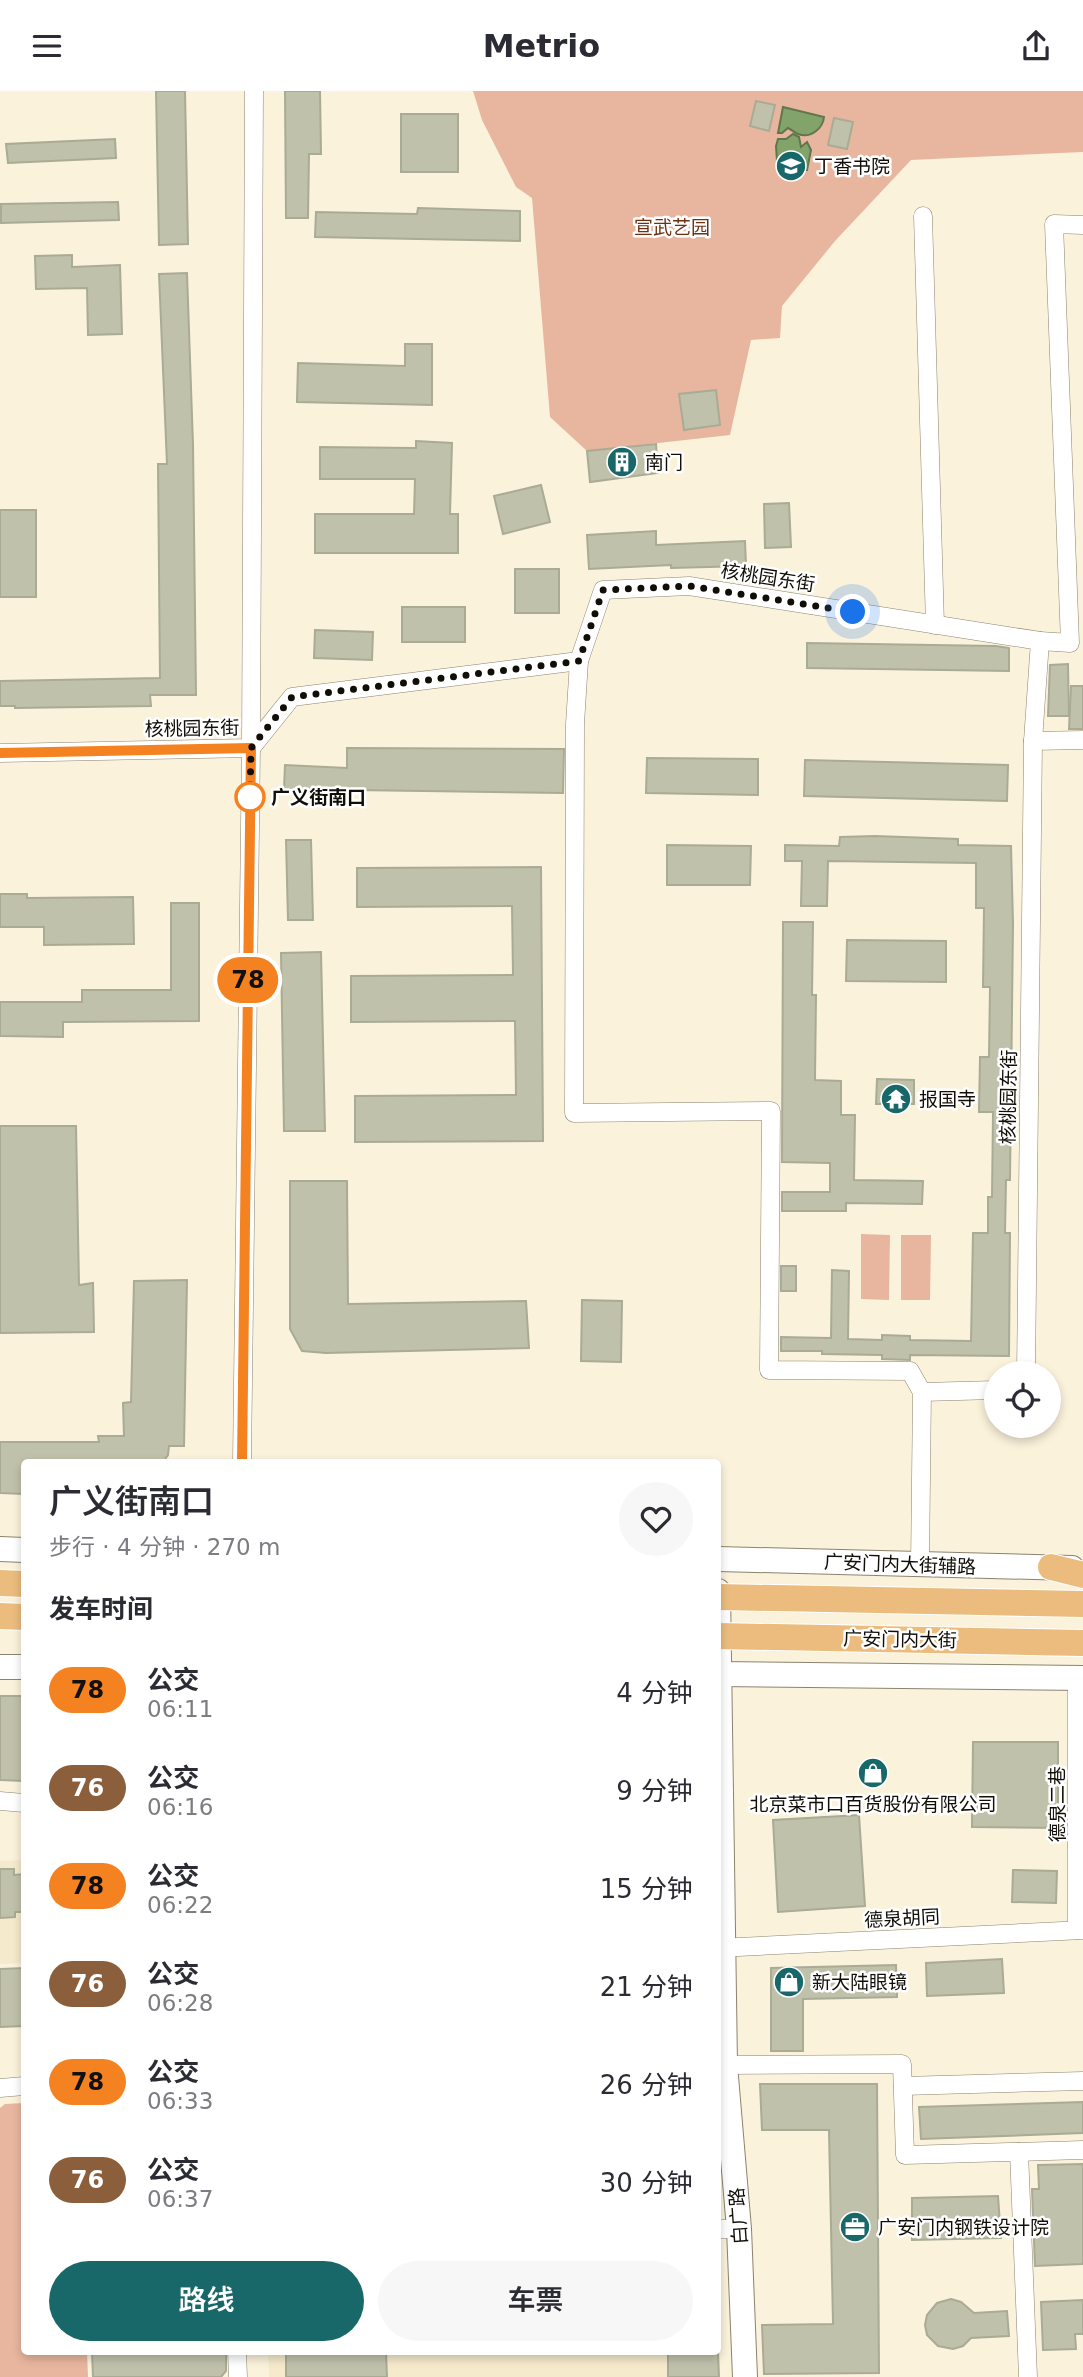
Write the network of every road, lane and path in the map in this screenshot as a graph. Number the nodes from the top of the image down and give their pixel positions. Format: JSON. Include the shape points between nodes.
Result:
{"nodes":[{"id":1,"x":254,"y":91,"type":"edge"},
{"id":2,"x":923,"y":216,"type":"dead end"},
{"id":3,"x":1083,"y":225,"type":"edge"},
{"id":4,"x":935,"y":625,"type":"junction"},
{"id":5,"x":1040,"y":641,"type":"junction"},
{"id":6,"x":579,"y":661,"type":"junction"},
{"id":7,"x":1083,"y":740,"type":"edge"},
{"id":8,"x":1033,"y":741,"type":"junction"},
{"id":9,"x":251,"y":748,"type":"junction"},
{"id":10,"x":0,"y":753,"type":"edge"},
{"id":11,"x":1026,"y":1361,"type":"edge"},
{"id":12,"x":984,"y":1389,"type":"edge"},
{"id":13,"x":922,"y":1392,"type":"junction"},
{"id":14,"x":242,"y":1459,"type":"edge"},
{"id":15,"x":0,"y":1549,"type":"edge"},
{"id":16,"x":21,"y":1550,"type":"edge"},
{"id":17,"x":721,"y":1559,"type":"edge"},
{"id":18,"x":920,"y":1566,"type":"junction"},
{"id":19,"x":1051,"y":1567,"type":"junction"},
{"id":20,"x":1083,"y":1568,"type":"edge"},
{"id":21,"x":1083,"y":1574,"type":"edge"},
{"id":22,"x":0,"y":1583,"type":"edge"},
{"id":23,"x":21,"y":1584,"type":"edge"},
{"id":24,"x":721,"y":1598,"type":"edge"},
{"id":25,"x":1083,"y":1604,"type":"edge"},
{"id":26,"x":0,"y":1616,"type":"edge"},
{"id":27,"x":21,"y":1617,"type":"edge"},
{"id":28,"x":721,"y":1636,"type":"edge"},
{"id":29,"x":1083,"y":1643,"type":"edge"},
{"id":30,"x":0,"y":1667,"type":"edge"},
{"id":31,"x":21,"y":1667,"type":"edge"},
{"id":32,"x":721,"y":1674,"type":"edge"},
{"id":33,"x":1080,"y":1678,"type":"edge"},
{"id":34,"x":0,"y":1801,"type":"edge"},
{"id":35,"x":21,"y":1803,"type":"edge"},
{"id":36,"x":1081,"y":1855,"type":"edge"},
{"id":37,"x":1080,"y":1930,"type":"edge"},
{"id":38,"x":721,"y":1948,"type":"edge"},
{"id":39,"x":725,"y":2065,"type":"junction"},
{"id":40,"x":1083,"y":2081,"type":"edge"},
{"id":41,"x":21,"y":2086,"type":"edge"},
{"id":42,"x":903,"y":2086,"type":"junction"},
{"id":43,"x":0,"y":2088,"type":"edge"},
{"id":44,"x":1083,"y":2150,"type":"edge"},
{"id":45,"x":1019,"y":2152,"type":"junction"},
{"id":46,"x":728,"y":2229,"type":"edge"},
{"id":47,"x":237,"y":2355,"type":"edge"},
{"id":48,"x":238,"y":2377,"type":"edge"},
{"id":49,"x":745,"y":2377,"type":"edge"},
{"id":50,"x":1028,"y":2377,"type":"edge"}],
"edges":[{"from":1,"to":9,"type":"street"},
{"from":2,"to":4,"type":"street"},
{"from":3,"to":5,"type":"street","via":[[1054,225],[1070,643]]},
{"from":4,"to":5,"type":"street","name":"核桃园东街"},
{"from":4,"to":6,"type":"street","name":"核桃园东街","via":[[690,586],[603,590]]},
{"from":5,"to":8,"type":"street","name":"核桃园东街"},
{"from":6,"to":9,"type":"street","name":"核桃园东街","via":[[292,697]]},
{"from":6,"to":13,"type":"street","via":[[574,1113],[771,1111],[769,1370],[910,1371]]},
{"from":7,"to":8,"type":"street"},
{"from":8,"to":11,"type":"street","name":"核桃园东街"},
{"from":9,"to":10,"type":"street","name":"核桃园东街"},
{"from":9,"to":14,"type":"street"},
{"from":12,"to":13,"type":"street"},
{"from":13,"to":18,"type":"street"},
{"from":15,"to":16,"type":"street"},
{"from":17,"to":18,"type":"street","name":"广安门内大街辅路"},
{"from":18,"to":19,"type":"street","name":"广安门内大街辅路"},
{"from":19,"to":20,"type":"street","name":"广安门内大街辅路"},
{"from":19,"to":21,"type":"main road"},
{"from":22,"to":23,"type":"main road"},
{"from":24,"to":25,"type":"main road","name":"广安门内大街"},
{"from":26,"to":27,"type":"main road"},
{"from":28,"to":29,"type":"main road","name":"广安门内大街"},
{"from":30,"to":31,"type":"street"},
{"from":32,"to":33,"type":"street"},
{"from":33,"to":36,"type":"street","name":"德泉二巷"},
{"from":34,"to":35,"type":"street"},
{"from":36,"to":37,"type":"street","name":"德泉二巷"},
{"from":37,"to":38,"type":"street","name":"德泉胡同"},
{"from":38,"to":39,"type":"street","name":"白广路"},
{"from":39,"to":42,"type":"street","via":[[902,2064]]},
{"from":39,"to":46,"type":"street","name":"白广路"},
{"from":40,"to":42,"type":"street"},
{"from":41,"to":43,"type":"street"},
{"from":42,"to":45,"type":"street","via":[[905,2155]]},
{"from":44,"to":45,"type":"street"},
{"from":45,"to":50,"type":"street"},
{"from":46,"to":49,"type":"street","name":"白广路"},
{"from":47,"to":48,"type":"street"}]}
